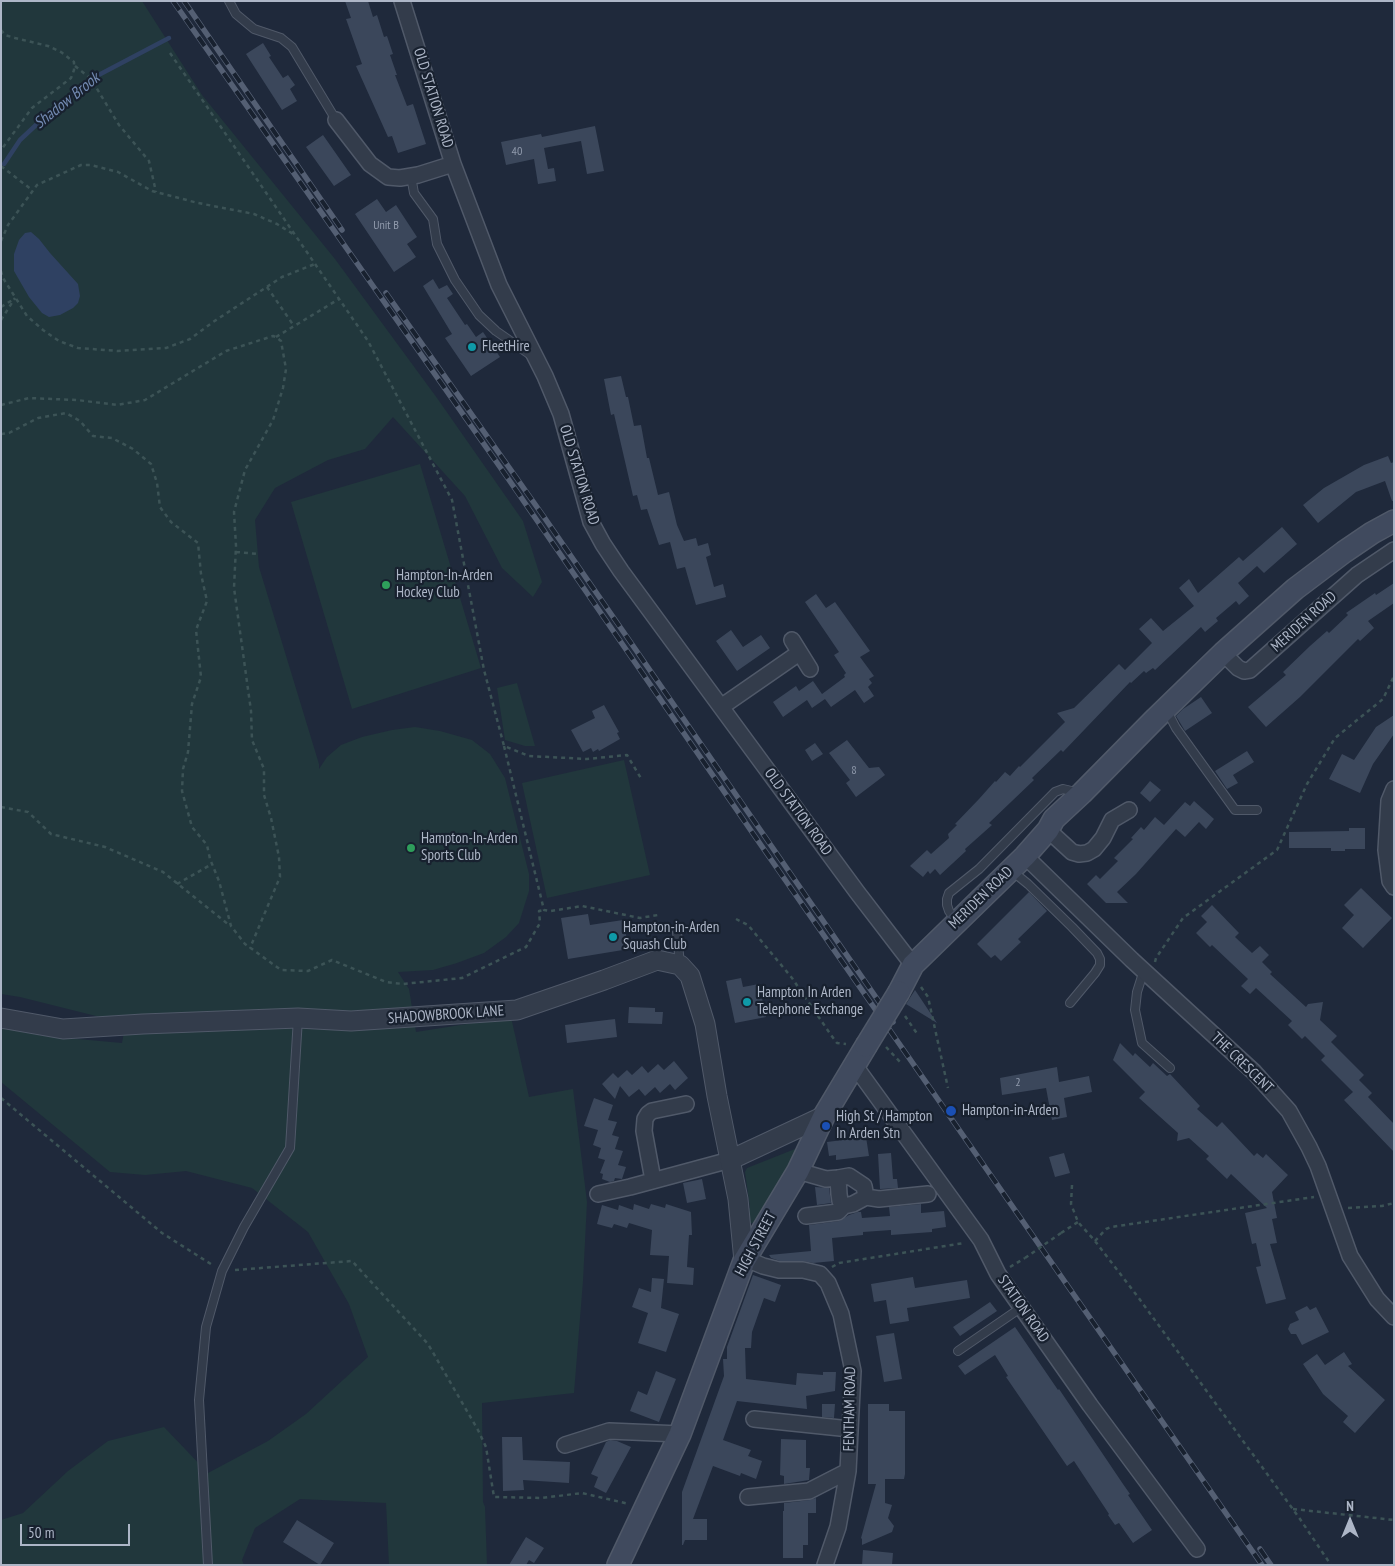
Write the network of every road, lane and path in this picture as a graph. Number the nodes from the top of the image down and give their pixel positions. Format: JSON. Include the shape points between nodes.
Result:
{"nodes":[{"id":1,"x":229,"y":1,"type":"edge"},
{"id":2,"x":402,"y":1,"type":"edge"},
{"id":3,"x":1,"y":30,"type":"edge"},
{"id":4,"x":170,"y":53,"type":"dead end"},
{"id":5,"x":74,"y":66,"type":"junction"},
{"id":6,"x":336,"y":120,"type":"joint"},
{"id":7,"x":1,"y":150,"type":"edge"},
{"id":8,"x":453,"y":164,"type":"junction"},
{"id":9,"x":1,"y":166,"type":"edge"},
{"id":10,"x":411,"y":176,"type":"junction"},
{"id":11,"x":32,"y":190,"type":"junction"},
{"id":12,"x":156,"y":192,"type":"junction"},
{"id":13,"x":294,"y":235,"type":"junction"},
{"id":14,"x":1,"y":241,"type":"edge"},
{"id":15,"x":315,"y":264,"type":"junction"},
{"id":16,"x":1,"y":271,"type":"edge"},
{"id":17,"x":267,"y":287,"type":"junction"},
{"id":18,"x":15,"y":298,"type":"junction"},
{"id":19,"x":339,"y":299,"type":"junction"},
{"id":20,"x":1,"y":307,"type":"edge"},
{"id":21,"x":1,"y":320,"type":"edge"},
{"id":22,"x":294,"y":326,"type":"junction"},
{"id":23,"x":276,"y":337,"type":"junction"},
{"id":24,"x":537,"y":360,"type":"junction"},
{"id":25,"x":1,"y":405,"type":"edge"},
{"id":26,"x":1,"y":434,"type":"edge"},
{"id":27,"x":1394,"y":521,"type":"edge"},
{"id":28,"x":1372,"y":533,"type":"junction"},
{"id":29,"x":236,"y":552,"type":"junction"},
{"id":30,"x":1390,"y":552,"type":"edge"},
{"id":31,"x":258,"y":554,"type":"dead end"},
{"id":32,"x":1223,"y":653,"type":"junction"},
{"id":33,"x":810,"y":669,"type":"dead end"},
{"id":34,"x":1394,"y":676,"type":"edge"},
{"id":35,"x":721,"y":707,"type":"junction"},
{"id":36,"x":1166,"y":709,"type":"junction"},
{"id":37,"x":504,"y":746,"type":"junction"},
{"id":38,"x":642,"y":780,"type":"dead end"},
{"id":39,"x":1394,"y":789,"type":"edge"},
{"id":40,"x":1082,"y":794,"type":"junction"},
{"id":41,"x":1,"y":807,"type":"edge"},
{"id":42,"x":1129,"y":810,"type":"dead end"},
{"id":43,"x":1256,"y":810,"type":"dead end"},
{"id":44,"x":1048,"y":830,"type":"junction"},
{"id":45,"x":1018,"y":863,"type":"junction"},
{"id":46,"x":212,"y":864,"type":"junction"},
{"id":47,"x":177,"y":884,"type":"junction"},
{"id":48,"x":1394,"y":886,"type":"edge"},
{"id":49,"x":544,"y":910,"type":"junction"},
{"id":50,"x":658,"y":915,"type":"dead end"},
{"id":51,"x":736,"y":919,"type":"dead end"},
{"id":52,"x":957,"y":922,"type":"junction"},
{"id":53,"x":230,"y":926,"type":"junction"},
{"id":54,"x":677,"y":932,"type":"dead end"},
{"id":55,"x":250,"y":948,"type":"dead end"},
{"id":56,"x":680,"y":965,"type":"junction"},
{"id":57,"x":1148,"y":974,"type":"junction"},
{"id":58,"x":907,"y":987,"type":"junction"},
{"id":59,"x":1070,"y":1003,"type":"dead end"},
{"id":60,"x":1,"y":1018,"type":"edge"},
{"id":61,"x":298,"y":1018,"type":"junction"},
{"id":62,"x":918,"y":1036,"type":"dead end"},
{"id":63,"x":866,"y":1052,"type":"junction"},
{"id":64,"x":901,"y":1063,"type":"dead end"},
{"id":65,"x":1170,"y":1068,"type":"dead end"},
{"id":66,"x":948,"y":1088,"type":"dead end"},
{"id":67,"x":1,"y":1098,"type":"edge"},
{"id":68,"x":686,"y":1104,"type":"dead end"},
{"id":69,"x":824,"y":1116,"type":"junction"},
{"id":70,"x":730,"y":1160,"type":"junction"},
{"id":71,"x":798,"y":1171,"type":"junction"},
{"id":72,"x":838,"y":1178,"type":"junction"},
{"id":73,"x":653,"y":1180,"type":"junction"},
{"id":74,"x":1072,"y":1184,"type":"dead end"},
{"id":75,"x":598,"y":1194,"type":"dead end"},
{"id":76,"x":928,"y":1194,"type":"dead end"},
{"id":77,"x":866,"y":1197,"type":"junction"},
{"id":78,"x":1330,"y":1202,"type":"junction"},
{"id":79,"x":1394,"y":1203,"type":"edge"},
{"id":80,"x":844,"y":1206,"type":"junction"},
{"id":81,"x":806,"y":1216,"type":"dead end"},
{"id":82,"x":1078,"y":1222,"type":"junction"},
{"id":83,"x":981,"y":1240,"type":"junction"},
{"id":84,"x":1095,"y":1241,"type":"junction"},
{"id":85,"x":1025,"y":1258,"type":"dead end"},
{"id":86,"x":745,"y":1260,"type":"junction"},
{"id":87,"x":222,"y":1271,"type":"junction"},
{"id":88,"x":820,"y":1274,"type":"junction"},
{"id":89,"x":1022,"y":1307,"type":"junction"},
{"id":90,"x":1394,"y":1317,"type":"edge"},
{"id":91,"x":958,"y":1351,"type":"dead end"},
{"id":92,"x":754,"y":1419,"type":"dead end"},
{"id":93,"x":850,"y":1429,"type":"junction"},
{"id":94,"x":680,"y":1434,"type":"junction"},
{"id":95,"x":565,"y":1445,"type":"dead end"},
{"id":96,"x":848,"y":1471,"type":"junction"},
{"id":97,"x":748,"y":1497,"type":"dead end"},
{"id":98,"x":627,"y":1503,"type":"dead end"},
{"id":99,"x":1292,"y":1509,"type":"junction"},
{"id":100,"x":1394,"y":1520,"type":"edge"},
{"id":101,"x":1197,"y":1549,"type":"dead end"},
{"id":102,"x":208,"y":1565,"type":"edge"},
{"id":103,"x":618,"y":1565,"type":"edge"},
{"id":104,"x":825,"y":1565,"type":"edge"},
{"id":105,"x":1330,"y":1565,"type":"edge"}],
"edges":[{"from":1,"to":6,"type":"lane","via":[[236,14],[254,29],[282,38],[292,47]]},
{"from":2,"to":8,"type":"street","name":"OLD STATION ROAD"},
{"from":3,"to":5,"type":"path","via":[[5,35],[48,46],[74,62]]},
{"from":4,"to":13,"type":"path"},
{"from":5,"to":7,"type":"path","via":[[71,78],[32,108]]},
{"from":5,"to":12,"type":"path","via":[[90,79],[119,125],[148,161]]},
{"from":6,"to":10,"type":"street","via":[[380,172],[388,177]]},
{"from":8,"to":10,"type":"street"},
{"from":8,"to":24,"type":"street","name":"OLD STATION ROAD","via":[[499,285]]},
{"from":9,"to":11,"type":"path"},
{"from":10,"to":24,"type":"lane","via":[[414,193],[432,219],[437,244],[455,280],[479,315]]},
{"from":11,"to":12,"type":"path","via":[[66,171],[91,165],[118,172]]},
{"from":11,"to":14,"type":"path"},
{"from":12,"to":13,"type":"path","via":[[254,214]]},
{"from":13,"to":15,"type":"path"},
{"from":15,"to":17,"type":"path","via":[[282,277]]},
{"from":15,"to":19,"type":"path"},
{"from":16,"to":18,"type":"path"},
{"from":17,"to":18,"type":"path","via":[[190,339],[166,348],[146,350],[78,348],[59,341],[27,316]]},
{"from":17,"to":22,"type":"path"},
{"from":18,"to":20,"type":"path"},
{"from":18,"to":21,"type":"path"},
{"from":19,"to":22,"type":"path"},
{"from":19,"to":37,"type":"path","via":[[368,341],[452,500],[484,670]]},
{"from":22,"to":23,"type":"path"},
{"from":23,"to":25,"type":"path","via":[[226,351],[145,400],[117,405],[29,398]]},
{"from":23,"to":29,"type":"path","via":[[282,344],[286,369],[283,388],[273,420],[245,470],[234,512]]},
{"from":24,"to":35,"type":"street","name":"OLD STATION ROAD","via":[[561,414],[591,522],[621,571]]},
{"from":26,"to":46,"type":"path","via":[[38,418],[66,413],[80,421],[93,436],[112,438],[133,449],[151,464],[160,507],[172,522],[198,543],[207,601],[196,630],[201,677],[192,704],[182,791],[192,827],[207,845]]},
{"from":27,"to":28,"type":"main road","name":"MERIDEN ROAD"},
{"from":28,"to":30,"type":"street","name":"MERIDEN ROAD"},
{"from":28,"to":32,"type":"main road","name":"MERIDEN ROAD","via":[[1294,590]]},
{"from":29,"to":31,"type":"path"},
{"from":29,"to":55,"type":"path","via":[[234,588],[252,740],[264,769],[264,795],[279,857],[280,877]]},
{"from":30,"to":32,"type":"street","name":"MERIDEN ROAD","via":[[1339,591],[1250,670],[1238,668]]},
{"from":32,"to":36,"type":"main road","name":"MERIDEN ROAD"},
{"from":33,"to":35,"type":"street","via":[[795,646]]},
{"from":34,"to":57,"type":"path","via":[[1383,698],[1335,738],[1307,784],[1277,850],[1183,918]]},
{"from":35,"to":58,"type":"street","name":"OLD STATION ROAD","via":[[857,892]]},
{"from":36,"to":40,"type":"main road","name":"MERIDEN ROAD"},
{"from":36,"to":43,"type":"lane","via":[[1234,810]]},
{"from":37,"to":38,"type":"path","via":[[529,756],[587,759],[628,755]]},
{"from":37,"to":49,"type":"path"},
{"from":39,"to":48,"type":"street","via":[[1389,801],[1386,850],[1390,881]]},
{"from":40,"to":44,"type":"main road","name":"MERIDEN ROAD","via":[[1054,819]]},
{"from":40,"to":52,"type":"lane","via":[[1063,789],[1055,792],[979,869],[949,893],[947,904]]},
{"from":41,"to":47,"type":"path","via":[[28,812],[51,834],[104,847],[163,872]]},
{"from":42,"to":44,"type":"street","via":[[1112,820],[1103,838],[1087,853],[1072,852]]},
{"from":44,"to":45,"type":"main road","name":"MERIDEN ROAD"},
{"from":45,"to":52,"type":"main road","name":"MERIDEN ROAD"},
{"from":45,"to":57,"type":"street","name":"THE CRESCENT"},
{"from":45,"to":59,"type":"lane","via":[[1028,884],[1100,959],[1100,965]]},
{"from":46,"to":47,"type":"path"},
{"from":46,"to":53,"type":"path"},
{"from":47,"to":53,"type":"path"},
{"from":49,"to":50,"type":"path","via":[[582,906],[640,918]]},
{"from":49,"to":53,"type":"path","via":[[539,911],[540,923],[526,947],[462,978],[403,984],[386,982],[332,960],[308,972],[280,970],[246,944]]},
{"from":51,"to":63,"type":"path","via":[[748,925],[792,978],[837,1042]]},
{"from":52,"to":58,"type":"main road","name":"MERIDEN ROAD"},
{"from":54,"to":56,"type":"lane"},
{"from":56,"to":61,"type":"street","name":"SHADOWBROOK LANE","via":[[657,960],[517,1010],[350,1021]]},
{"from":56,"to":70,"type":"street","via":[[690,976],[705,1024]]},
{"from":57,"to":65,"type":"lane","via":[[1137,992],[1134,1010],[1142,1042]]},
{"from":57,"to":78,"type":"street","name":"THE CRESCENT","via":[[1254,1072],[1289,1112],[1309,1147]]},
{"from":58,"to":62,"type":"path"},
{"from":58,"to":63,"type":"main road","name":"HIGH STREET","bridge":true},
{"from":58,"to":66,"type":"path","via":[[928,996]]},
{"from":60,"to":61,"type":"street","name":"SHADOWBROOK LANE","via":[[63,1029]]},
{"from":61,"to":87,"type":"lane","via":[[290,1148]]},
{"from":63,"to":64,"type":"path"},
{"from":63,"to":69,"type":"main road","name":"HIGH STREET"},
{"from":63,"to":83,"type":"street","name":"STATION ROAD"},
{"from":67,"to":87,"type":"path","via":[[162,1234]]},
{"from":68,"to":73,"type":"street","via":[[652,1111],[645,1119],[644,1131]]},
{"from":69,"to":70,"type":"street"},
{"from":69,"to":71,"type":"main road","name":"HIGH STREET"},
{"from":70,"to":73,"type":"street"},
{"from":70,"to":86,"type":"street"},
{"from":71,"to":72,"type":"street","via":[[826,1179]]},
{"from":71,"to":86,"type":"main road","name":"HIGH STREET"},
{"from":72,"to":77,"type":"street","via":[[849,1176],[856,1179],[864,1186]]},
{"from":72,"to":80,"type":"street","via":[[838,1194]]},
{"from":73,"to":75,"type":"street"},
{"from":74,"to":82,"type":"path","via":[[1071,1204]]},
{"from":76,"to":77,"type":"street","via":[[879,1199]]},
{"from":77,"to":80,"type":"street"},
{"from":78,"to":79,"type":"path","via":[[1382,1206]]},
{"from":78,"to":84,"type":"path","via":[[1112,1227]]},
{"from":78,"to":90,"type":"street","name":"THE CRESCENT","via":[[1350,1256],[1377,1299]]},
{"from":80,"to":81,"type":"street","via":[[838,1212]]},
{"from":82,"to":84,"type":"path"},
{"from":82,"to":85,"type":"path","bridge":true},
{"from":83,"to":88,"type":"path","via":[[839,1263]]},
{"from":83,"to":89,"type":"street","name":"STATION ROAD","via":[[998,1274]]},
{"from":84,"to":99,"type":"path"},
{"from":86,"to":88,"type":"street","via":[[779,1270]]},
{"from":86,"to":94,"type":"main road","name":"HIGH STREET"},
{"from":87,"to":98,"type":"path","via":[[352,1261],[428,1344],[486,1448],[494,1497],[542,1498],[582,1494]]},
{"from":87,"to":102,"type":"lane","via":[[206,1327],[200,1400]]},
{"from":88,"to":93,"type":"street","name":"FENTHAM ROAD","via":[[828,1283],[841,1314],[853,1370]]},
{"from":89,"to":91,"type":"lane"},
{"from":89,"to":101,"type":"street","name":"STATION ROAD"},
{"from":92,"to":93,"type":"street"},
{"from":93,"to":96,"type":"street","name":"FENTHAM ROAD"},
{"from":94,"to":95,"type":"street","via":[[609,1431]]},
{"from":94,"to":103,"type":"main road","name":"HIGH STREET"},
{"from":96,"to":97,"type":"street","via":[[809,1490]]},
{"from":96,"to":104,"type":"street","name":"FENTHAM ROAD","via":[[838,1527]]},
{"from":99,"to":100,"type":"path"},
{"from":99,"to":105,"type":"path"}]}
